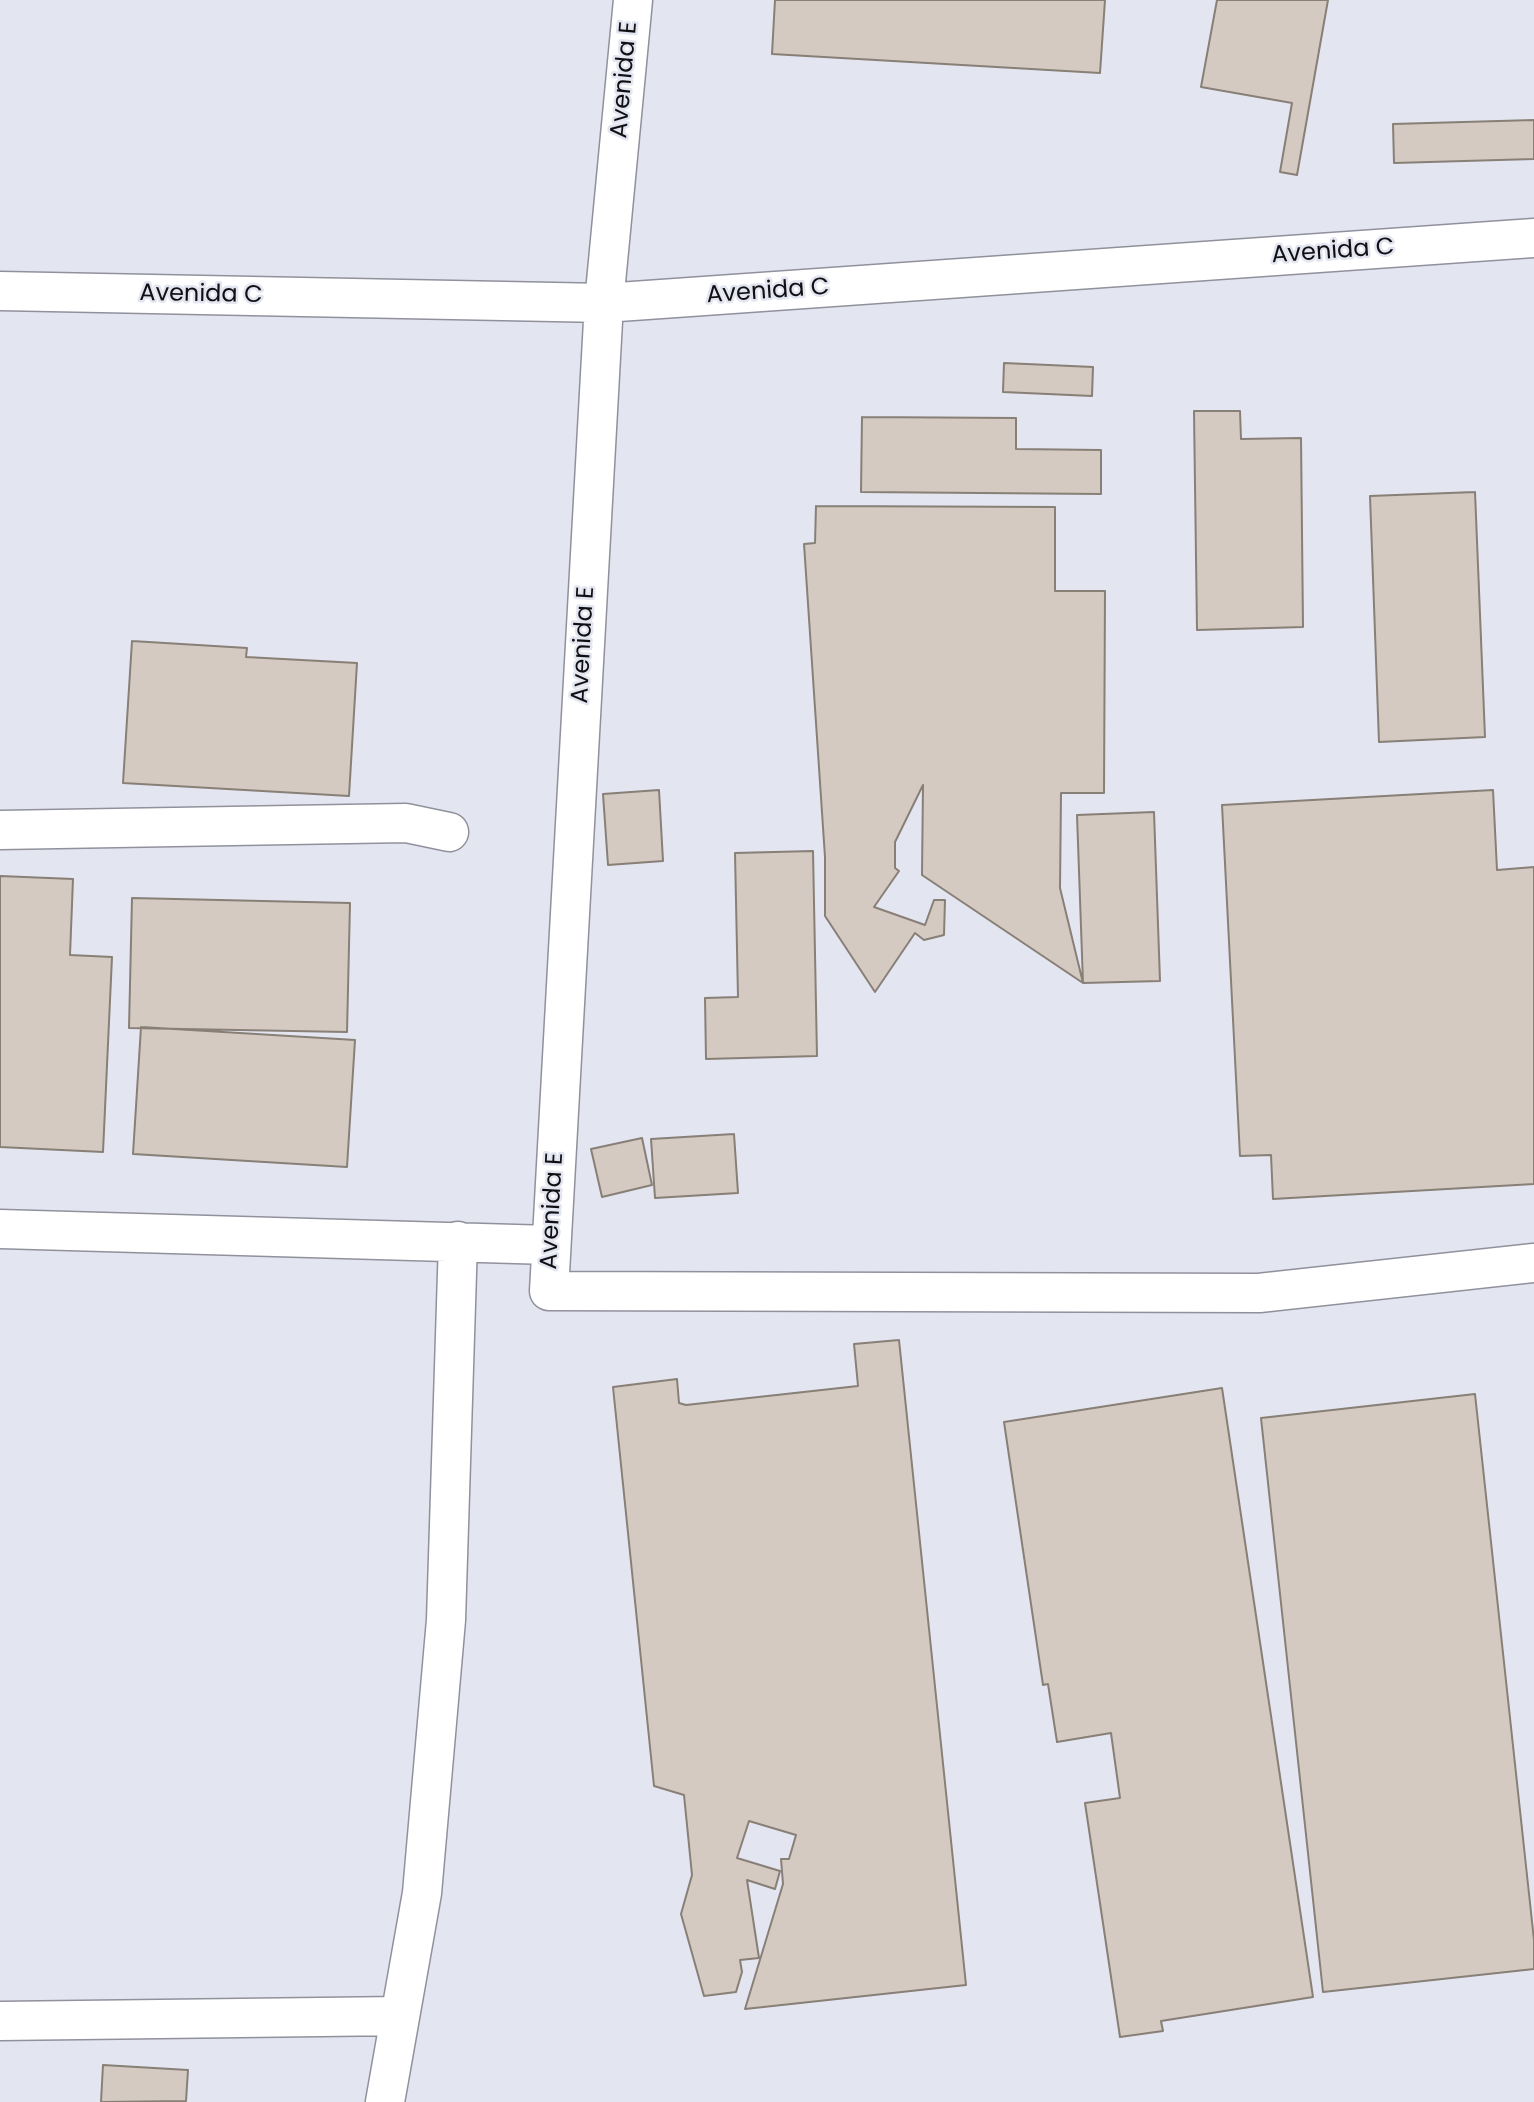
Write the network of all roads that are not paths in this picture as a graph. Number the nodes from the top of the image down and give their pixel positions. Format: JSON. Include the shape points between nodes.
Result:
{"nodes":[{"id":1,"x":633,"y":0,"type":"edge"},
{"id":2,"x":1534,"y":238,"type":"edge"},
{"id":3,"x":0,"y":291,"type":"edge"},
{"id":4,"x":604,"y":303,"type":"junction"},
{"id":5,"x":0,"y":830,"type":"edge"},
{"id":6,"x":449,"y":832,"type":"dead end"},
{"id":7,"x":0,"y":1229,"type":"edge"},
{"id":8,"x":458,"y":1241,"type":"junction"},
{"id":9,"x":550,"y":1245,"type":"junction"},
{"id":10,"x":1534,"y":1263,"type":"edge"},
{"id":11,"x":400,"y":2017,"type":"junction"},
{"id":12,"x":0,"y":2021,"type":"edge"},
{"id":13,"x":385,"y":2102,"type":"edge"}],
"edges":[{"from":1,"to":4,"type":"street","name":"Avenida E"},
{"from":2,"to":4,"type":"street","name":"Avenida C"},
{"from":3,"to":4,"type":"street","name":"Avenida C"},
{"from":4,"to":9,"type":"street","name":"Avenida E"},
{"from":5,"to":6,"type":"street","via":[[406,823]]},
{"from":7,"to":8,"type":"street"},
{"from":8,"to":9,"type":"street"},
{"from":8,"to":11,"type":"street","via":[[446,1620],[422,1893]]},
{"from":9,"to":10,"type":"street","name":"Avenida E","via":[[549,1291],[1259,1293]]},
{"from":11,"to":12,"type":"street"},
{"from":11,"to":13,"type":"street"}]}
